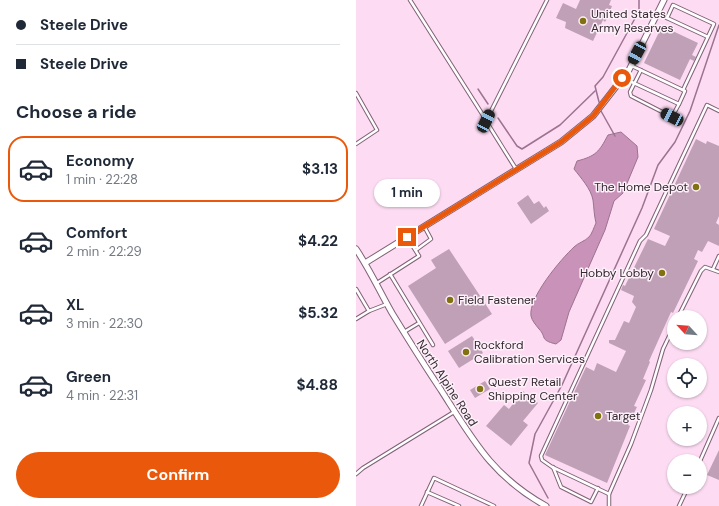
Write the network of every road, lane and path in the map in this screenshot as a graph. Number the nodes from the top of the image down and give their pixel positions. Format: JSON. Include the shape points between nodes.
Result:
{"nodes":[{"id":1,"x":410,"y":0,"type":"edge"},
{"id":2,"x":547,"y":0,"type":"edge"},
{"id":3,"x":664,"y":0,"type":"edge"},
{"id":4,"x":658,"y":13,"type":"junction"},
{"id":5,"x":667,"y":18,"type":"junction"},
{"id":6,"x":708,"y":37,"type":"junction"},
{"id":7,"x":631,"y":65,"type":"junction"},
{"id":8,"x":640,"y":70,"type":"junction"},
{"id":9,"x":622,"y":78,"type":"junction"},
{"id":10,"x":634,"y":83,"type":"junction"},
{"id":11,"x":683,"y":90,"type":"junction"},
{"id":12,"x":356,"y":94,"type":"edge"},
{"id":13,"x":679,"y":104,"type":"junction"},
{"id":14,"x":719,"y":111,"type":"edge"},
{"id":15,"x":486,"y":121,"type":"junction"},
{"id":16,"x":356,"y":144,"type":"edge"},
{"id":17,"x":516,"y":169,"type":"junction"},
{"id":18,"x":424,"y":226,"type":"junction"},
{"id":19,"x":407,"y":237,"type":"junction"},
{"id":20,"x":356,"y":250,"type":"edge"},
{"id":21,"x":416,"y":250,"type":"junction"},
{"id":22,"x":719,"y":256,"type":"edge"},
{"id":23,"x":365,"y":263,"type":"junction"},
{"id":24,"x":713,"y":269,"type":"junction"},
{"id":25,"x":719,"y":272,"type":"edge"},
{"id":26,"x":390,"y":274,"type":"junction"},
{"id":27,"x":377,"y":283,"type":"junction"},
{"id":28,"x":356,"y":289,"type":"edge"},
{"id":29,"x":387,"y":304,"type":"junction"},
{"id":30,"x":682,"y":310,"type":"edge"},
{"id":31,"x":369,"y":311,"type":"junction"},
{"id":32,"x":356,"y":318,"type":"edge"},
{"id":33,"x":419,"y":323,"type":"junction"},
{"id":34,"x":404,"y":332,"type":"junction"},
{"id":35,"x":667,"y":341,"type":"edge"},
{"id":36,"x":432,"y":345,"type":"dead end"},
{"id":37,"x":454,"y":412,"type":"junction"},
{"id":38,"x":719,"y":418,"type":"edge"},
{"id":39,"x":703,"y":454,"type":"edge"},
{"id":40,"x":552,"y":467,"type":"junction"},
{"id":41,"x":356,"y":474,"type":"edge"},
{"id":42,"x":598,"y":488,"type":"junction"},
{"id":43,"x":427,"y":492,"type":"junction"},
{"id":44,"x":609,"y":494,"type":"junction"},
{"id":45,"x":685,"y":494,"type":"edge"},
{"id":46,"x":421,"y":506,"type":"edge"},
{"id":47,"x":459,"y":506,"type":"edge"},
{"id":48,"x":494,"y":506,"type":"edge"},
{"id":49,"x":546,"y":506,"type":"edge"},
{"id":50,"x":609,"y":506,"type":"edge"},
{"id":51,"x":679,"y":506,"type":"edge"}],
"edges":[{"from":1,"to":15,"type":"lane"},
{"from":2,"to":15,"type":"lane"},
{"from":3,"to":4,"type":"street"},
{"from":4,"to":5,"type":"lane"},
{"from":4,"to":7,"type":"street"},
{"from":5,"to":6,"type":"lane"},
{"from":5,"to":6,"type":"lane","via":[[673,5],[714,24]]},
{"from":6,"to":11,"type":"lane"},
{"from":7,"to":8,"type":"lane"},
{"from":7,"to":9,"type":"street"},
{"from":8,"to":10,"type":"lane"},
{"from":8,"to":11,"type":"lane"},
{"from":9,"to":10,"type":"lane"},
{"from":9,"to":17,"type":"street","via":[[593,116],[561,142]]},
{"from":10,"to":13,"type":"lane"},
{"from":10,"to":13,"type":"lane","via":[[631,96],[672,117]]},
{"from":11,"to":13,"type":"lane","via":[[685,91]]},
{"from":12,"to":16,"type":"lane","via":[[378,130]]},
{"from":14,"to":40,"type":"lane","via":[[707,105],[646,235],[640,241],[542,452],[542,460]]},
{"from":15,"to":17,"type":"lane"},
{"from":17,"to":18,"type":"street"},
{"from":18,"to":19,"type":"street"},
{"from":18,"to":21,"type":"lane","via":[[431,239]]},
{"from":19,"to":21,"type":"lane"},
{"from":19,"to":23,"type":"street"},
{"from":20,"to":23,"type":"street","name":"North Alpine Road"},
{"from":21,"to":26,"type":"lane","via":[[419,256]]},
{"from":22,"to":24,"type":"lane"},
{"from":23,"to":27,"type":"street","name":"North Alpine Road"},
{"from":24,"to":25,"type":"lane"},
{"from":24,"to":30,"type":"lane","via":[[705,267],[701,271]]},
{"from":26,"to":27,"type":"lane"},
{"from":26,"to":33,"type":"lane"},
{"from":27,"to":29,"type":"street","name":"North Alpine Road"},
{"from":28,"to":31,"type":"lane"},
{"from":29,"to":31,"type":"lane"},
{"from":29,"to":34,"type":"street","name":"North Alpine Road"},
{"from":31,"to":32,"type":"lane"},
{"from":33,"to":34,"type":"lane"},
{"from":33,"to":36,"type":"lane"},
{"from":34,"to":37,"type":"street","name":"North Alpine Road"},
{"from":35,"to":44,"type":"lane","via":[[631,444]]},
{"from":37,"to":41,"type":"lane"},
{"from":37,"to":49,"type":"street","name":"North Alpine Road","via":[[487,460],[508,480]]},
{"from":38,"to":39,"type":"lane"},
{"from":40,"to":42,"type":"lane"},
{"from":40,"to":42,"type":"lane","via":[[560,487],[591,502]]},
{"from":42,"to":44,"type":"lane"},
{"from":43,"to":46,"type":"lane"},
{"from":43,"to":47,"type":"lane"},
{"from":43,"to":48,"type":"lane","via":[[434,478]]},
{"from":44,"to":50,"type":"lane"},
{"from":45,"to":51,"type":"lane"}]}
